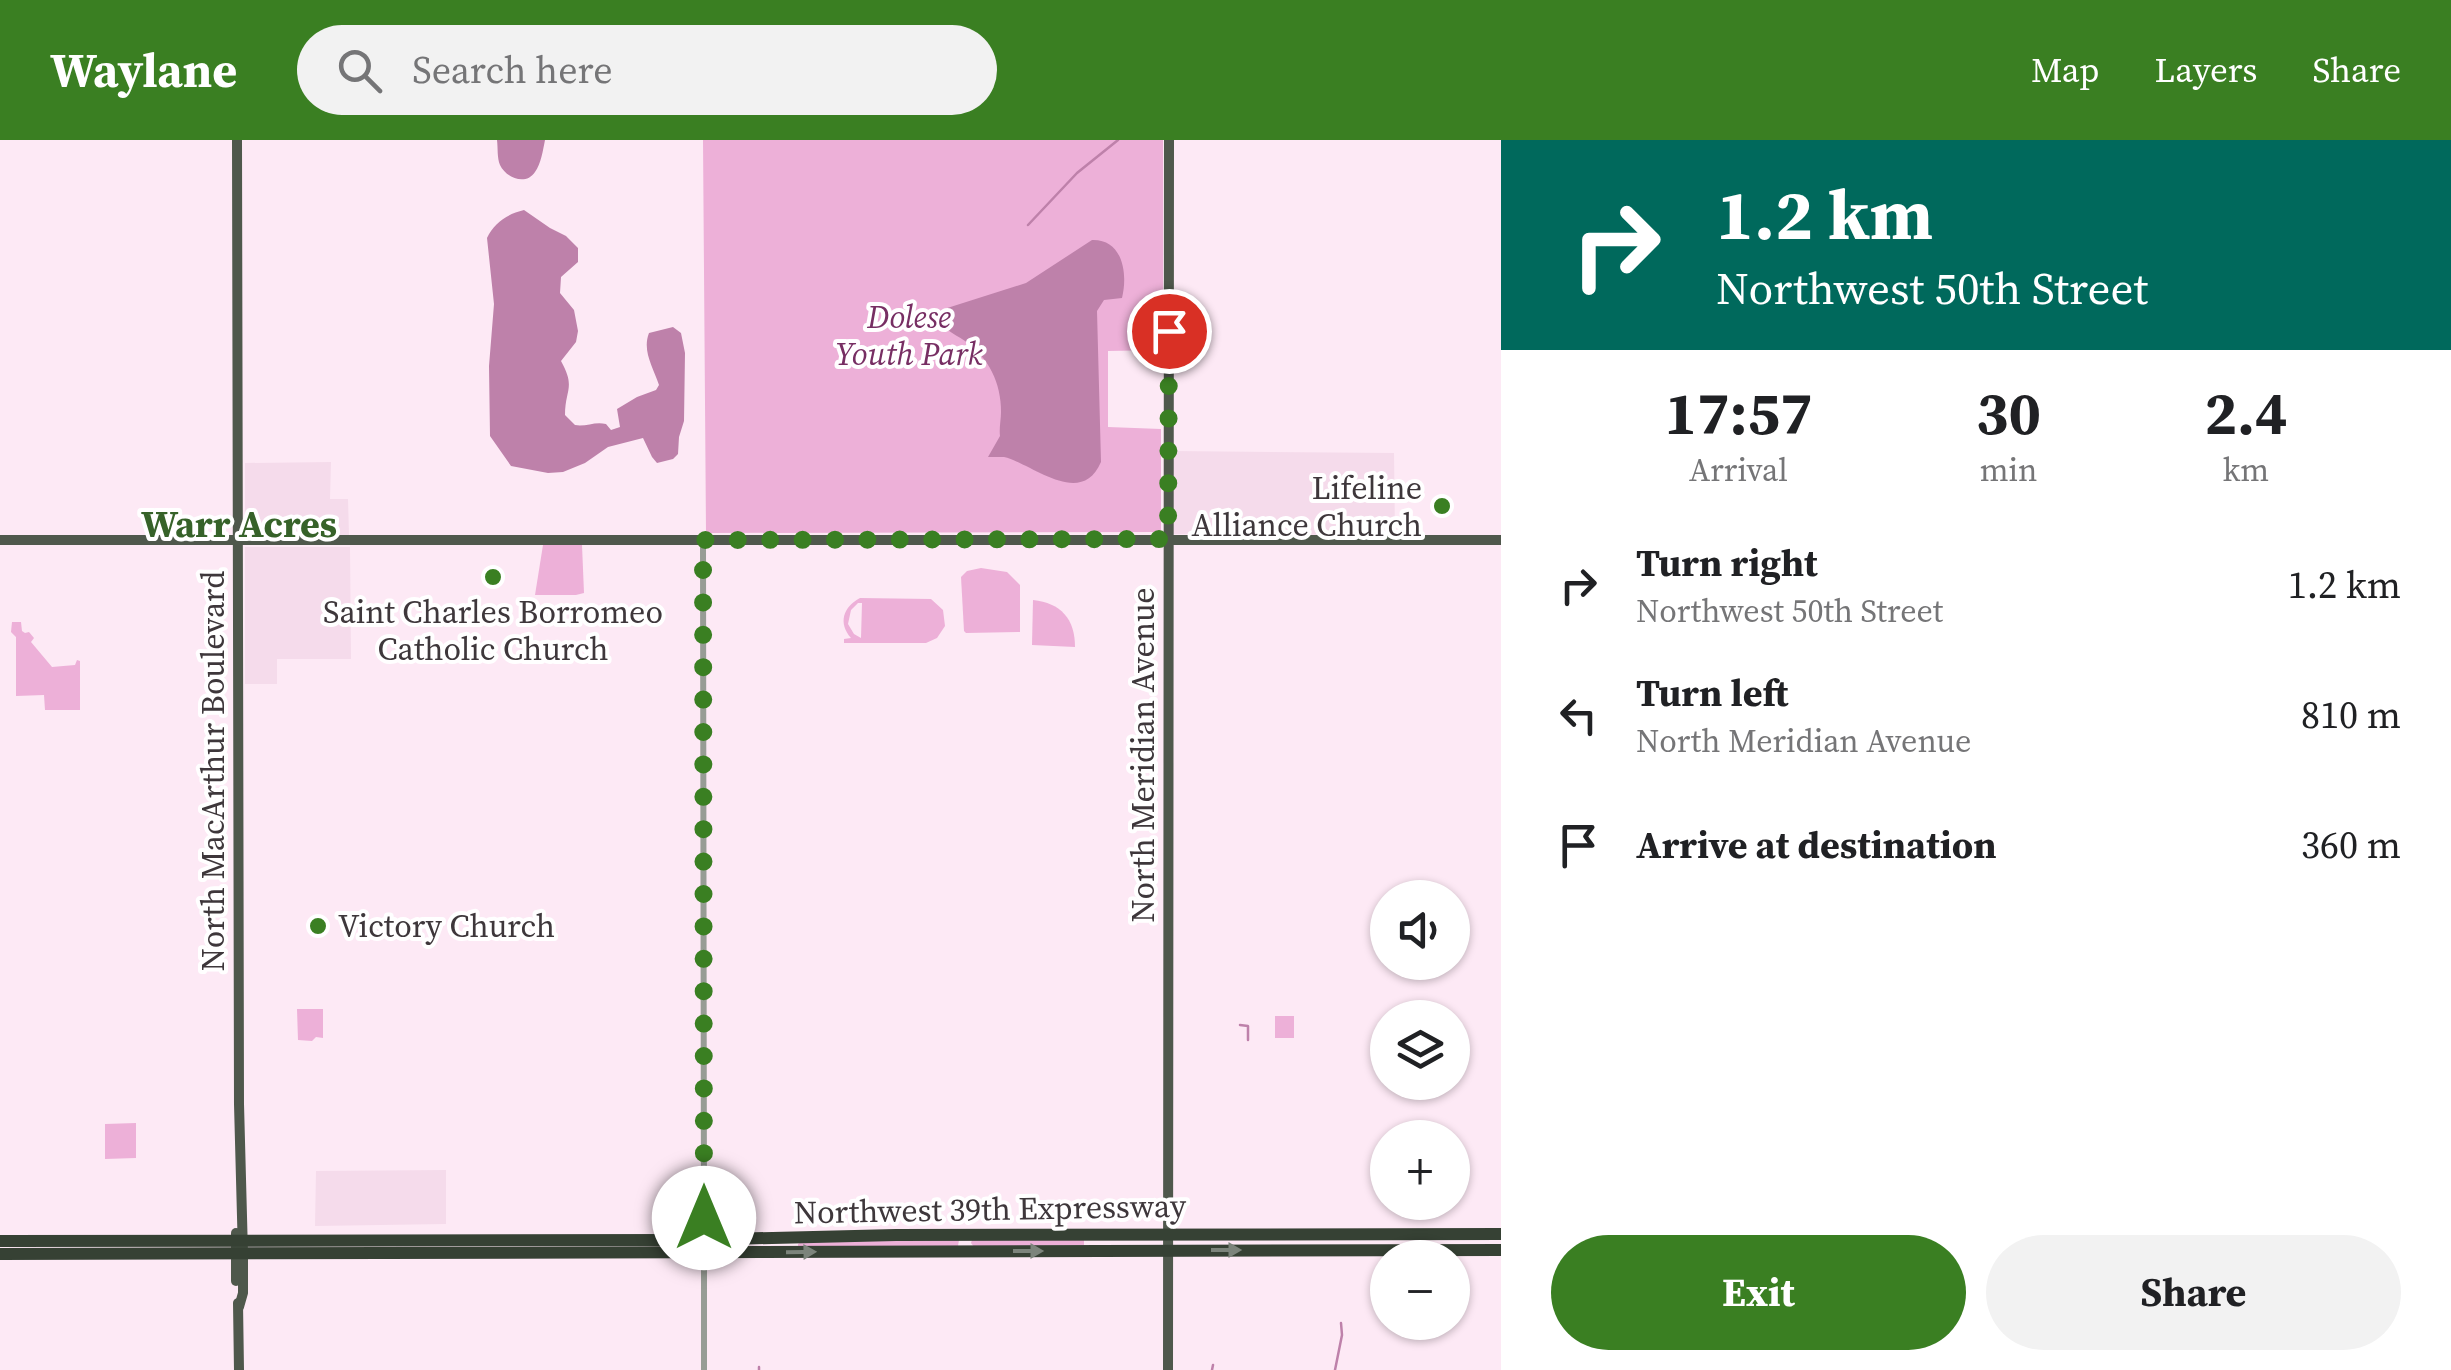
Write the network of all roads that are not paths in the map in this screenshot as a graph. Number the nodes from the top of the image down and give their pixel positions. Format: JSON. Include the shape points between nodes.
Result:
{"nodes":[{"id":1,"x":237,"y":140,"type":"edge"},
{"id":2,"x":1169,"y":140,"type":"edge"},
{"id":3,"x":1168,"y":539,"type":"junction"},
{"id":4,"x":0,"y":540,"type":"edge"},
{"id":5,"x":703,"y":540,"type":"junction"},
{"id":6,"x":1501,"y":540,"type":"edge"},
{"id":7,"x":238,"y":541,"type":"junction"},
{"id":8,"x":1168,"y":1234,"type":"junction"},
{"id":9,"x":1501,"y":1234,"type":"edge"},
{"id":10,"x":0,"y":1241,"type":"edge"},
{"id":11,"x":31,"y":1247,"type":"junction"},
{"id":12,"x":239,"y":1247,"type":"junction"},
{"id":13,"x":704,"y":1247,"type":"junction"},
{"id":14,"x":1168,"y":1250,"type":"junction"},
{"id":15,"x":1501,"y":1250,"type":"edge"},
{"id":16,"x":0,"y":1254,"type":"edge"},
{"id":17,"x":239,"y":1370,"type":"edge"},
{"id":18,"x":704,"y":1370,"type":"edge"},
{"id":19,"x":1168,"y":1370,"type":"edge"}],
"edges":[{"from":1,"to":7,"type":"main road","name":"North MacArthur Boulevard"},
{"from":2,"to":3,"type":"main road","name":"North Meridian Avenue"},
{"from":3,"to":5,"type":"main road"},
{"from":3,"to":6,"type":"main road"},
{"from":3,"to":8,"type":"main road","name":"North Meridian Avenue"},
{"from":4,"to":7,"type":"main road"},
{"from":5,"to":7,"type":"main road"},
{"from":5,"to":13,"type":"street"},
{"from":7,"to":12,"type":"main road","name":"North MacArthur Boulevard"},
{"from":8,"to":9,"type":"highway","name":"Northwest 39th Expressway"},
{"from":8,"to":13,"type":"highway","name":"Northwest 39th Expressway","via":[[878,1235]]},
{"from":8,"to":14,"type":"main road","name":"North Meridian Avenue"},
{"from":10,"to":11,"type":"highway","name":"Northwest 39th Expressway"},
{"from":11,"to":12,"type":"highway","name":"Northwest 39th Expressway"},
{"from":11,"to":16,"type":"highway","name":"Northwest 39th Expressway"},
{"from":12,"to":13,"type":"highway","name":"Northwest 39th Expressway"},
{"from":12,"to":17,"type":"main road","name":"North MacArthur Boulevard"},
{"from":13,"to":14,"type":"highway","name":"Northwest 39th Expressway","one_way":true},
{"from":13,"to":18,"type":"street"},
{"from":14,"to":15,"type":"highway","name":"Northwest 39th Expressway","one_way":true},
{"from":14,"to":19,"type":"main road","name":"North Meridian Avenue"}]}
